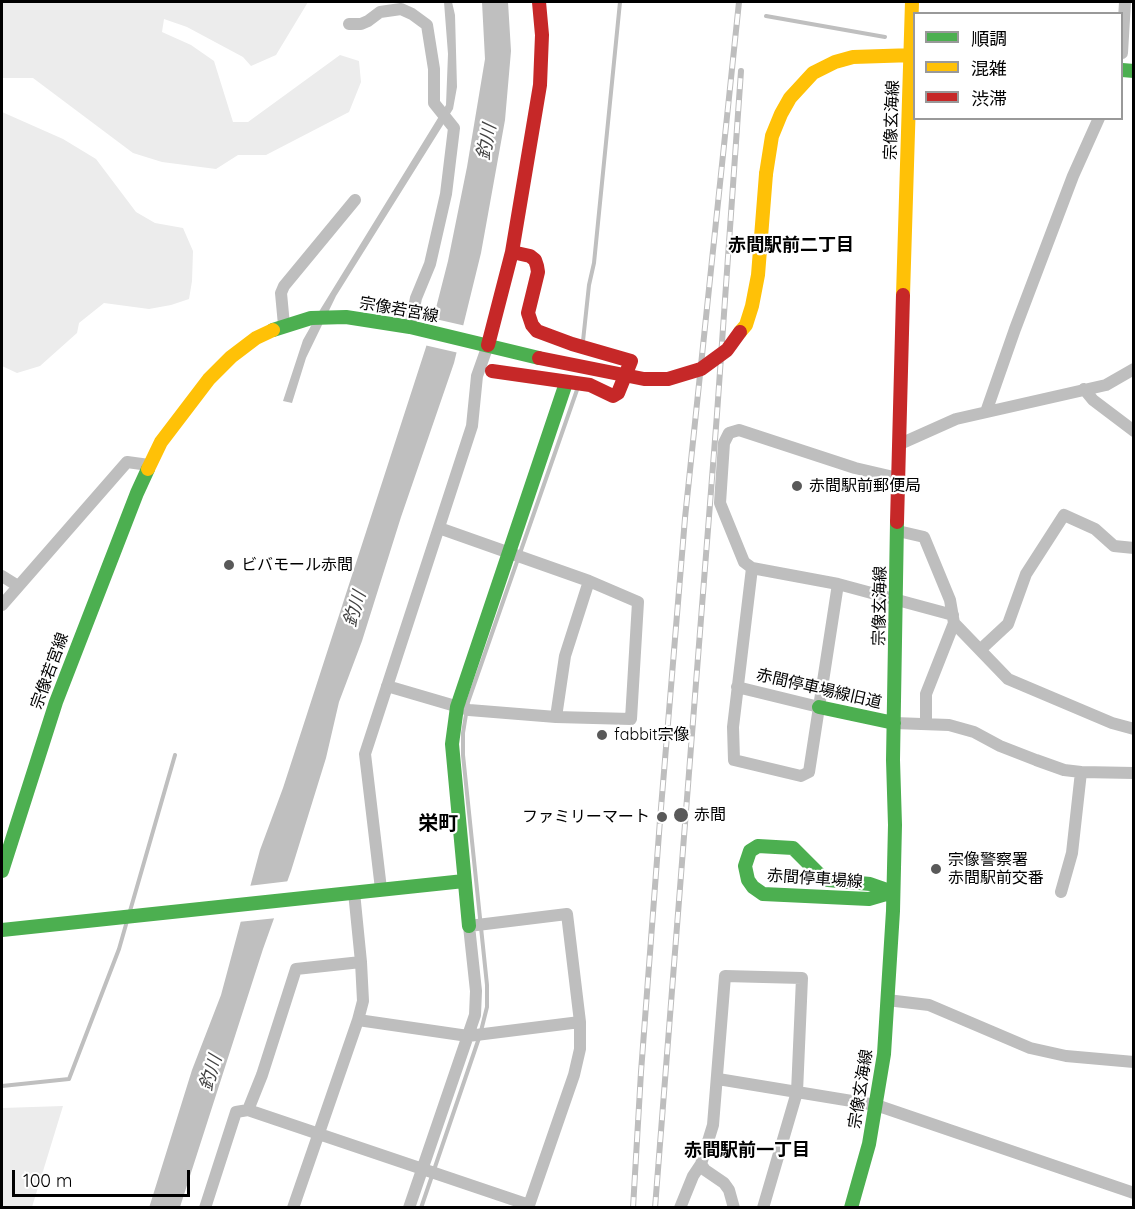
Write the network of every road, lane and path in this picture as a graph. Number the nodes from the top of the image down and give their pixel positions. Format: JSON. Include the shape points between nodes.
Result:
{"nodes":[{"id":1,"x":539,"y":2,"type":"edge"},
{"id":2,"x":912,"y":2,"type":"edge"},
{"id":3,"x":1125,"y":2,"type":"edge"},
{"id":4,"x":349,"y":24,"type":"dead end"},
{"id":5,"x":1123,"y":36,"type":"edge"},
{"id":6,"x":912,"y":54,"type":"edge"},
{"id":7,"x":1097,"y":120,"type":"edge"},
{"id":8,"x":355,"y":200,"type":"dead end"},
{"id":9,"x":512,"y":252,"type":"junction"},
{"id":10,"x":284,"y":325,"type":"junction"},
{"id":11,"x":412,"y":327,"type":"junction"},
{"id":12,"x":482,"y":344,"type":"junction"},
{"id":13,"x":1134,"y":369,"type":"edge"},
{"id":14,"x":492,"y":371,"type":"dead end"},
{"id":15,"x":566,"y":383,"type":"junction"},
{"id":16,"x":1084,"y":389,"type":"junction"},
{"id":17,"x":986,"y":412,"type":"junction"},
{"id":18,"x":1134,"y":431,"type":"edge"},
{"id":19,"x":900,"y":444,"type":"junction"},
{"id":20,"x":149,"y":465,"type":"junction"},
{"id":21,"x":898,"y":478,"type":"junction"},
{"id":22,"x":439,"y":528,"type":"junction"},
{"id":23,"x":898,"y":531,"type":"junction"},
{"id":24,"x":1134,"y":548,"type":"edge"},
{"id":25,"x":507,"y":553,"type":"junction"},
{"id":26,"x":752,"y":568,"type":"junction"},
{"id":27,"x":2,"y":576,"type":"edge"},
{"id":28,"x":589,"y":581,"type":"junction"},
{"id":29,"x":838,"y":584,"type":"junction"},
{"id":30,"x":18,"y":586,"type":"junction"},
{"id":31,"x":896,"y":601,"type":"junction"},
{"id":32,"x":2,"y":605,"type":"edge"},
{"id":33,"x":954,"y":619,"type":"junction"},
{"id":34,"x":980,"y":650,"type":"junction"},
{"id":35,"x":387,"y":686,"type":"junction"},
{"id":36,"x":737,"y":687,"type":"junction"},
{"id":37,"x":457,"y":707,"type":"junction"},
{"id":38,"x":819,"y":707,"type":"junction"},
{"id":39,"x":556,"y":717,"type":"junction"},
{"id":40,"x":894,"y":723,"type":"junction"},
{"id":41,"x":926,"y":724,"type":"junction"},
{"id":42,"x":1134,"y":729,"type":"edge"},
{"id":43,"x":1081,"y":772,"type":"junction"},
{"id":44,"x":1134,"y":773,"type":"edge"},
{"id":45,"x":2,"y":871,"type":"edge"},
{"id":46,"x":464,"y":881,"type":"junction"},
{"id":47,"x":381,"y":889,"type":"junction"},
{"id":48,"x":354,"y":892,"type":"junction"},
{"id":49,"x":893,"y":892,"type":"junction"},
{"id":50,"x":1061,"y":892,"type":"dead end"},
{"id":51,"x":469,"y":926,"type":"junction"},
{"id":52,"x":2,"y":930,"type":"edge"},
{"id":53,"x":361,"y":962,"type":"junction"},
{"id":54,"x":887,"y":1000,"type":"junction"},
{"id":55,"x":358,"y":1020,"type":"junction"},
{"id":56,"x":580,"y":1022,"type":"junction"},
{"id":57,"x":468,"y":1036,"type":"junction"},
{"id":58,"x":1134,"y":1062,"type":"edge"},
{"id":59,"x":718,"y":1079,"type":"junction"},
{"id":60,"x":797,"y":1092,"type":"junction"},
{"id":61,"x":876,"y":1105,"type":"junction"},
{"id":62,"x":248,"y":1110,"type":"junction"},
{"id":63,"x":318,"y":1135,"type":"junction"},
{"id":64,"x":701,"y":1164,"type":"junction"},
{"id":65,"x":422,"y":1170,"type":"junction"},
{"id":66,"x":1134,"y":1193,"type":"edge"},
{"id":67,"x":528,"y":1206,"type":"edge"},
{"id":68,"x":205,"y":1208,"type":"edge"},
{"id":69,"x":292,"y":1208,"type":"edge"},
{"id":70,"x":409,"y":1208,"type":"edge"},
{"id":71,"x":680,"y":1208,"type":"edge"},
{"id":72,"x":734,"y":1208,"type":"edge"},
{"id":73,"x":763,"y":1208,"type":"edge"},
{"id":74,"x":851,"y":1208,"type":"edge"}],
"edges":[{"from":1,"to":9,"type":"main road","via":[[540,85]]},
{"from":2,"to":6,"type":"main road","name":"宗像玄海線"},
{"from":3,"to":5,"type":"street"},
{"from":4,"to":11,"type":"street","via":[[361,24],[380,12],[401,9],[427,25],[434,69],[434,103],[454,128],[446,194],[430,264],[416,298]]},
{"from":6,"to":12,"type":"main road","name":"宗像若宮線","bridge":true,"via":[[853,57],[835,62],[813,73],[790,98],[772,136],[758,275],[746,325],[727,350],[701,369],[668,379],[644,379]]},
{"from":6,"to":19,"type":"main road","name":"宗像玄海線"},
{"from":7,"to":17,"type":"street"},
{"from":8,"to":10,"type":"street","via":[[284,286]]},
{"from":9,"to":12,"type":"main road"},
{"from":9,"to":15,"type":"main road","via":[[530,256],[537,266],[528,313],[537,331],[631,361],[618,393],[613,396],[590,385]]},
{"from":10,"to":11,"type":"main road","name":"宗像若宮線","via":[[311,318],[346,317]]},
{"from":10,"to":20,"type":"main road","name":"宗像若宮線","via":[[256,338],[209,379],[161,442]]},
{"from":11,"to":12,"type":"main road","name":"宗像若宮線"},
{"from":12,"to":22,"type":"street","via":[[472,426]]},
{"from":13,"to":16,"type":"street","via":[[1106,385]]},
{"from":14,"to":15,"type":"main road"},
{"from":15,"to":25,"type":"main road"},
{"from":16,"to":17,"type":"street"},
{"from":16,"to":18,"type":"street"},
{"from":17,"to":19,"type":"street","via":[[957,419]]},
{"from":19,"to":21,"type":"main road","name":"宗像玄海線"},
{"from":20,"to":30,"type":"street","via":[[127,462]]},
{"from":20,"to":45,"type":"main road","name":"宗像若宮線","via":[[56,702]]},
{"from":21,"to":23,"type":"main road","name":"宗像玄海線"},
{"from":21,"to":26,"type":"street","via":[[739,430],[729,433],[724,443],[720,503],[744,562]]},
{"from":22,"to":25,"type":"street"},
{"from":22,"to":35,"type":"street"},
{"from":23,"to":31,"type":"main road","name":"宗像玄海線"},
{"from":23,"to":33,"type":"street","via":[[924,537]]},
{"from":24,"to":34,"type":"street","via":[[1114,546],[1095,529],[1064,515],[1026,574],[1008,624]]},
{"from":25,"to":28,"type":"street"},
{"from":25,"to":37,"type":"main road"},
{"from":26,"to":29,"type":"street"},
{"from":26,"to":36,"type":"street"},
{"from":27,"to":30,"type":"street"},
{"from":28,"to":39,"type":"street","via":[[565,656]]},
{"from":28,"to":39,"type":"street","via":[[638,602],[631,719]]},
{"from":29,"to":31,"type":"street"},
{"from":29,"to":38,"type":"street"},
{"from":30,"to":32,"type":"street"},
{"from":31,"to":33,"type":"street"},
{"from":31,"to":40,"type":"main road","name":"宗像玄海線"},
{"from":33,"to":34,"type":"street"},
{"from":33,"to":41,"type":"street","via":[[926,694]]},
{"from":34,"to":42,"type":"street","via":[[1008,679]]},
{"from":35,"to":37,"type":"street"},
{"from":35,"to":47,"type":"street","via":[[365,754]]},
{"from":36,"to":38,"type":"street","name":"赤間停車場線旧道"},
{"from":36,"to":38,"type":"street","via":[[734,760],[801,776],[809,772]]},
{"from":37,"to":39,"type":"street"},
{"from":37,"to":46,"type":"main road","via":[[452,744]]},
{"from":38,"to":40,"type":"main road","name":"赤間停車場線旧道"},
{"from":40,"to":41,"type":"street"},
{"from":40,"to":49,"type":"main road","name":"宗像玄海線"},
{"from":41,"to":43,"type":"street","via":[[974,732],[1036,760]]},
{"from":43,"to":44,"type":"street"},
{"from":43,"to":50,"type":"street","via":[[1072,853]]},
{"from":46,"to":47,"type":"main road"},
{"from":46,"to":51,"type":"main road"},
{"from":47,"to":48,"type":"main road"},
{"from":48,"to":52,"type":"main road"},
{"from":48,"to":53,"type":"street"},
{"from":49,"to":49,"type":"main road","name":"赤間停車場線","via":[[869,899],[763,894],[748,880],[746,863],[750,851],[758,846],[793,848],[828,880],[870,884]]},
{"from":49,"to":54,"type":"main road","name":"宗像玄海線"},
{"from":51,"to":56,"type":"street","via":[[567,914]]},
{"from":51,"to":57,"type":"street","via":[[476,991],[475,1015]]},
{"from":53,"to":55,"type":"street","via":[[363,1001]]},
{"from":53,"to":62,"type":"street","via":[[296,969]]},
{"from":54,"to":58,"type":"street","via":[[928,1005],[1030,1048],[1066,1056]]},
{"from":54,"to":61,"type":"main road","name":"宗像玄海線"},
{"from":55,"to":57,"type":"street"},
{"from":55,"to":63,"type":"street"},
{"from":56,"to":57,"type":"street"},
{"from":56,"to":67,"type":"street","via":[[580,1049],[574,1075]]},
{"from":57,"to":65,"type":"street"},
{"from":59,"to":60,"type":"street"},
{"from":59,"to":60,"type":"street","via":[[725,976],[802,978]]},
{"from":59,"to":64,"type":"street","via":[[713,1125]]},
{"from":60,"to":61,"type":"street"},
{"from":60,"to":73,"type":"street"},
{"from":61,"to":66,"type":"street"},
{"from":61,"to":74,"type":"main road","name":"宗像玄海線"},
{"from":62,"to":63,"type":"street"},
{"from":62,"to":68,"type":"street","via":[[236,1112]]},
{"from":63,"to":65,"type":"street"},
{"from":63,"to":69,"type":"street"},
{"from":64,"to":71,"type":"street"},
{"from":64,"to":72,"type":"street","via":[[724,1183]]},
{"from":65,"to":67,"type":"street"},
{"from":65,"to":70,"type":"street"}]}
